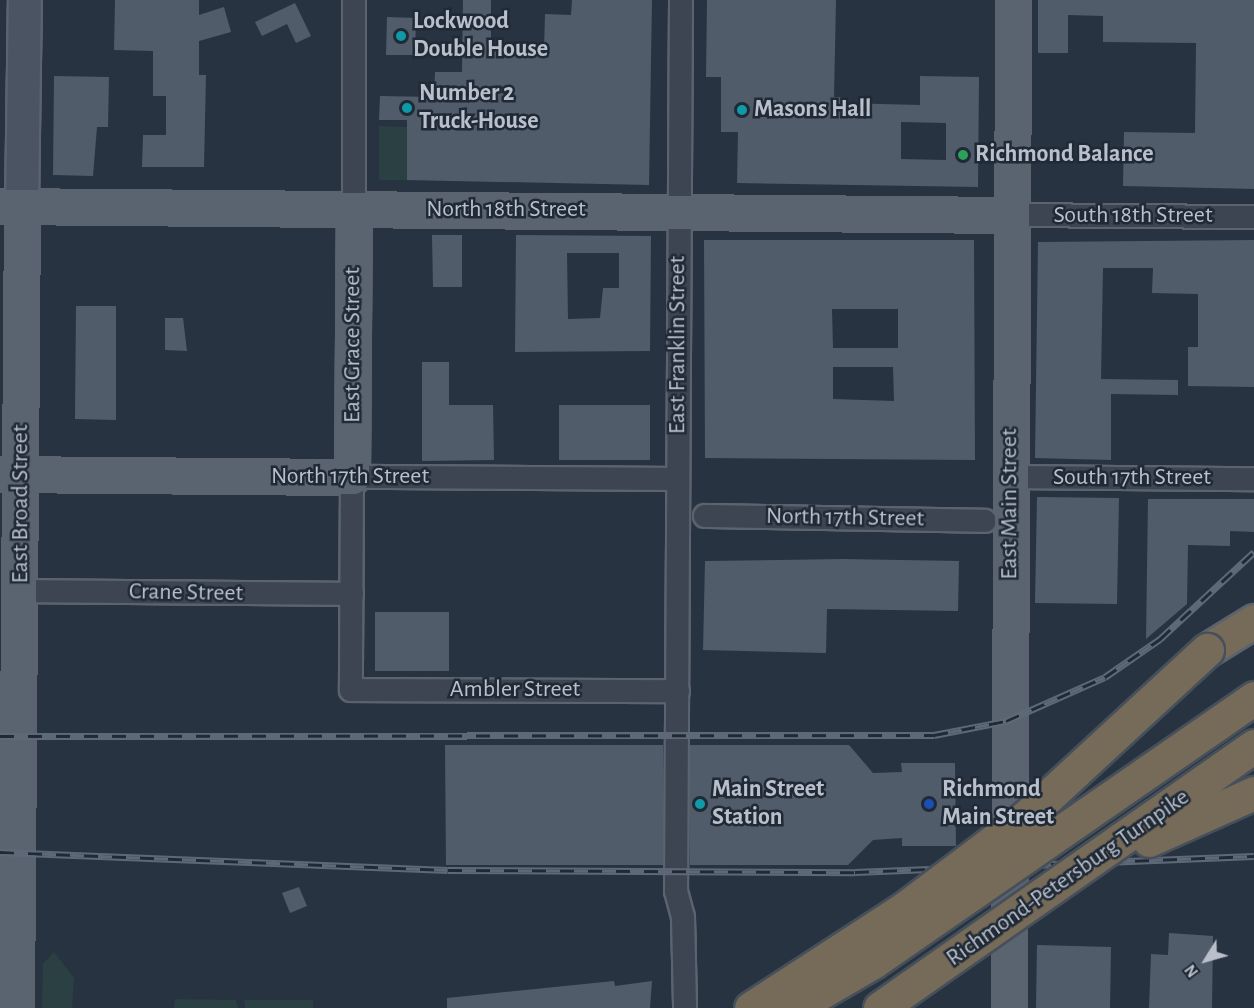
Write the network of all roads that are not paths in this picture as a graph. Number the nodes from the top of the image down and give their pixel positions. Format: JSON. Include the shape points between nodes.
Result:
{"nodes":[{"id":1,"x":24,"y":0,"type":"edge"},
{"id":2,"x":354,"y":0,"type":"edge"},
{"id":3,"x":681,"y":0,"type":"edge"},
{"id":4,"x":1013,"y":0,"type":"edge"},
{"id":5,"x":11,"y":206,"type":"edge"},
{"id":6,"x":354,"y":209,"type":"junction"},
{"id":7,"x":678,"y":211,"type":"junction"},
{"id":8,"x":1012,"y":215,"type":"junction"},
{"id":9,"x":1254,"y":217,"type":"edge"},
{"id":10,"x":11,"y":474,"type":"edge"},
{"id":11,"x":352,"y":477,"type":"junction"},
{"id":12,"x":1010,"y":477,"type":"junction"},
{"id":13,"x":678,"y":479,"type":"junction"},
{"id":14,"x":1254,"y":479,"type":"edge"},
{"id":15,"x":705,"y":516,"type":"dead end"},
{"id":16,"x":985,"y":521,"type":"dead end"},
{"id":17,"x":21,"y":591,"type":"junction"},
{"id":18,"x":352,"y":594,"type":"junction"},
{"id":19,"x":1254,"y":621,"type":"edge"},
{"id":20,"x":351,"y":690,"type":"joint"},
{"id":21,"x":678,"y":691,"type":"junction"},
{"id":22,"x":1254,"y":698,"type":"edge"},
{"id":23,"x":1254,"y":746,"type":"edge"},
{"id":24,"x":1254,"y":793,"type":"edge"},
{"id":25,"x":1032,"y":904,"type":"junction"},
{"id":26,"x":16,"y":1008,"type":"edge"},
{"id":27,"x":685,"y":1008,"type":"edge"},
{"id":28,"x":751,"y":1008,"type":"edge"},
{"id":29,"x":794,"y":1008,"type":"edge"},
{"id":30,"x":880,"y":1008,"type":"edge"},
{"id":31,"x":1008,"y":1008,"type":"edge"}],
"edges":[{"from":1,"to":5,"type":"main road","name":"East Broad Street"},
{"from":2,"to":6,"type":"street","name":"East Grace Street"},
{"from":3,"to":7,"type":"street","name":"East Franklin Street"},
{"from":4,"to":8,"type":"main road","name":"East Main Street"},
{"from":5,"to":6,"type":"main road","name":"North 18th Street"},
{"from":5,"to":10,"type":"main road","name":"East Broad Street"},
{"from":6,"to":7,"type":"main road","name":"North 18th Street"},
{"from":6,"to":11,"type":"main road","name":"East Grace Street"},
{"from":7,"to":8,"type":"main road","name":"North 18th Street"},
{"from":7,"to":13,"type":"street","name":"East Franklin Street"},
{"from":8,"to":9,"type":"street","name":"South 18th Street"},
{"from":8,"to":12,"type":"main road","name":"East Main Street"},
{"from":10,"to":11,"type":"main road","name":"North 17th Street"},
{"from":10,"to":17,"type":"main road","name":"East Broad Street"},
{"from":11,"to":13,"type":"street","name":"North 17th Street"},
{"from":11,"to":18,"type":"street","name":"East Grace Street"},
{"from":12,"to":14,"type":"street","name":"South 17th Street"},
{"from":12,"to":31,"type":"main road","name":"East Main Street"},
{"from":13,"to":21,"type":"street","name":"East Franklin Street"},
{"from":15,"to":16,"type":"street","name":"North 17th Street"},
{"from":17,"to":18,"type":"street","name":"Crane Street"},
{"from":17,"to":26,"type":"main road","name":"East Broad Street"},
{"from":18,"to":20,"type":"street","name":"East Grace Street"},
{"from":19,"to":28,"type":"highway","bridge":true,"via":[[1207,650],[1018,823],[879,927]]},
{"from":20,"to":21,"type":"street","name":"Ambler Street"},
{"from":21,"to":27,"type":"street","name":"East Franklin Street","via":[[676,891],[683,917]]},
{"from":22,"to":29,"type":"highway","name":"Richmond-Petersburg Turnpike","bridge":true,"via":[[873,962]]},
{"from":23,"to":25,"type":"highway","name":"Richmond-Petersburg Turnpike","bridge":true},
{"from":24,"to":25,"type":"highway","bridge":true,"via":[[1177,825]]},
{"from":25,"to":30,"type":"highway","name":"Richmond-Petersburg Turnpike","bridge":true}]}
